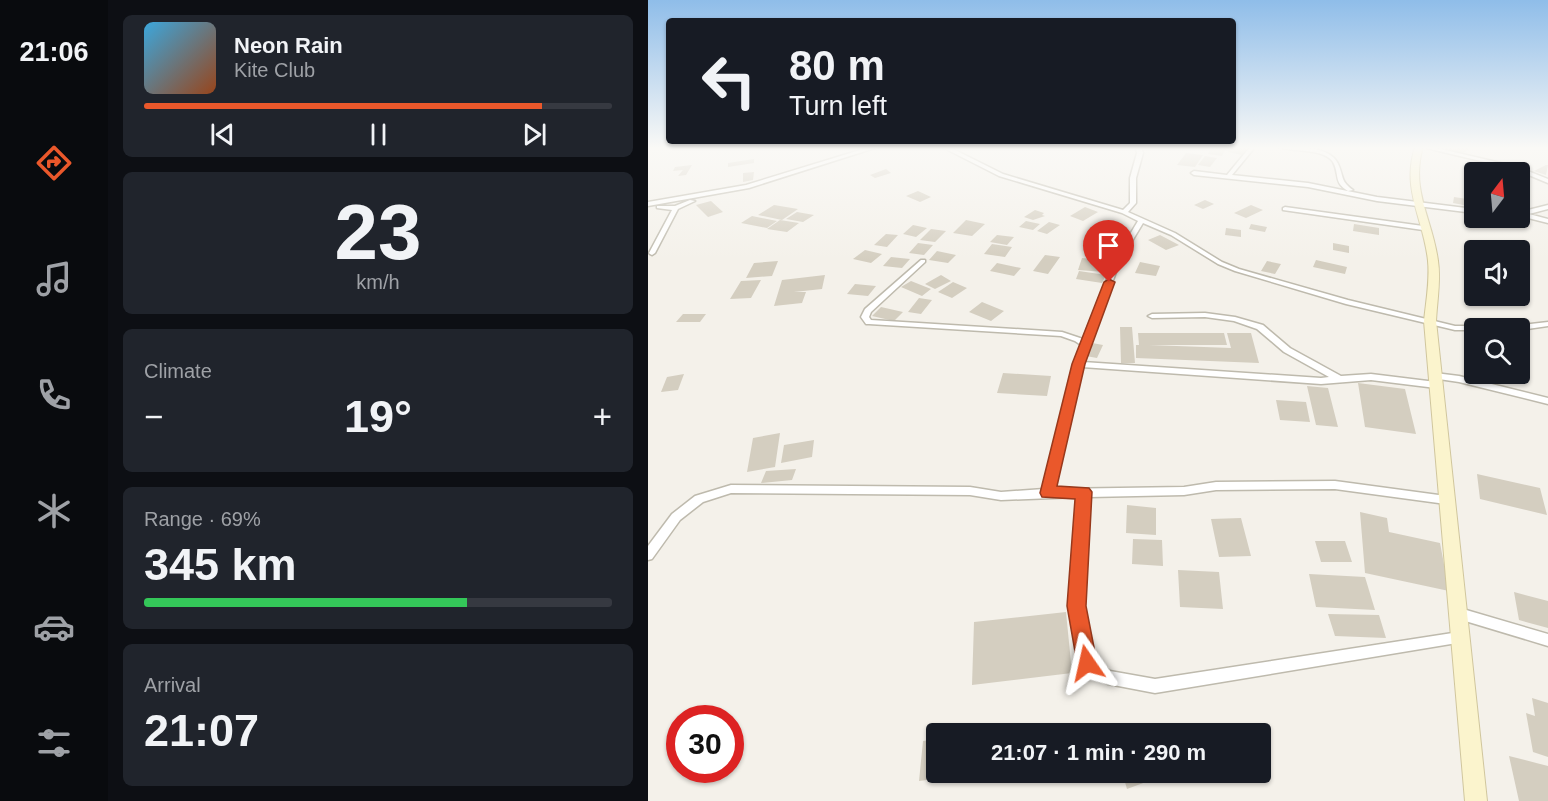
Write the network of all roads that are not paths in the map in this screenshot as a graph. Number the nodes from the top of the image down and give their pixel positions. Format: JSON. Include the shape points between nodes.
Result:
{"nodes":[{"id":1,"x":755,"y":184,"type":"edge"},
{"id":2,"x":1032,"y":184,"type":"edge"},
{"id":3,"x":1133,"y":184,"type":"edge"},
{"id":4,"x":1287,"y":184,"type":"edge"},
{"id":5,"x":1342,"y":184,"type":"edge"},
{"id":6,"x":1415,"y":184,"type":"edge"},
{"id":7,"x":1355,"y":193,"type":"junction"},
{"id":8,"x":701,"y":197,"type":"junction"},
{"id":9,"x":648,"y":205,"type":"edge"},
{"id":10,"x":1418,"y":205,"type":"junction"},
{"id":11,"x":1548,"y":207,"type":"edge"},
{"id":12,"x":676,"y":208,"type":"junction"},
{"id":13,"x":1285,"y":209,"type":"dead end"},
{"id":14,"x":1464,"y":210,"type":"edge"},
{"id":15,"x":1124,"y":212,"type":"junction"},
{"id":16,"x":1530,"y":212,"type":"edge"},
{"id":17,"x":1530,"y":216,"type":"edge"},
{"id":18,"x":1142,"y":220,"type":"junction"},
{"id":19,"x":1548,"y":221,"type":"edge"},
{"id":20,"x":1423,"y":228,"type":"junction"},
{"id":21,"x":652,"y":253,"type":"dead end"},
{"id":22,"x":923,"y":261,"type":"dead end"},
{"id":23,"x":1152,"y":316,"type":"dead end"},
{"id":24,"x":1430,"y":321,"type":"junction"},
{"id":25,"x":1548,"y":324,"type":"edge"},
{"id":26,"x":1530,"y":326,"type":"edge"},
{"id":27,"x":1464,"y":328,"type":"edge"},
{"id":28,"x":1087,"y":346,"type":"junction"},
{"id":29,"x":1078,"y":364,"type":"junction"},
{"id":30,"x":1341,"y":380,"type":"junction"},
{"id":31,"x":1436,"y":380,"type":"junction"},
{"id":32,"x":1548,"y":401,"type":"edge"},
{"id":33,"x":1084,"y":492,"type":"junction"},
{"id":34,"x":1048,"y":493,"type":"junction"},
{"id":35,"x":1446,"y":500,"type":"junction"},
{"id":36,"x":648,"y":555,"type":"edge"},
{"id":37,"x":1456,"y":613,"type":"junction"},
{"id":38,"x":1459,"y":638,"type":"junction"},
{"id":39,"x":1548,"y":640,"type":"edge"},
{"id":40,"x":1476,"y":801,"type":"edge"}],
"edges":[{"from":1,"to":8,"type":"street"},
{"from":2,"to":15,"type":"street"},
{"from":3,"to":15,"type":"street","via":[[1133,202]]},
{"from":4,"to":7,"type":"street"},
{"from":5,"to":7,"type":"street"},
{"from":6,"to":10,"type":"street"},
{"from":7,"to":10,"type":"street"},
{"from":8,"to":9,"type":"street"},
{"from":8,"to":12,"type":"street"},
{"from":9,"to":12,"type":"street"},
{"from":10,"to":14,"type":"street"},
{"from":10,"to":20,"type":"street"},
{"from":11,"to":16,"type":"street"},
{"from":12,"to":21,"type":"street"},
{"from":13,"to":20,"type":"street"},
{"from":15,"to":18,"type":"street"},
{"from":17,"to":19,"type":"street"},
{"from":18,"to":24,"type":"street","via":[[1237,270],[1346,302]]},
{"from":18,"to":28,"type":"street","via":[[1117,261]]},
{"from":20,"to":24,"type":"street","via":[[1433,262]]},
{"from":22,"to":28,"type":"street","via":[[868,311],[865,317],[869,322],[1062,334]]},
{"from":23,"to":30,"type":"street","via":[[1205,315],[1260,327],[1287,350]]},
{"from":24,"to":27,"type":"street"},
{"from":24,"to":31,"type":"street"},
{"from":25,"to":26,"type":"street"},
{"from":28,"to":29,"type":"street"},
{"from":29,"to":30,"type":"street"},
{"from":29,"to":34,"type":"street"},
{"from":30,"to":31,"type":"street"},
{"from":31,"to":32,"type":"street","via":[[1459,379]]},
{"from":31,"to":35,"type":"street"},
{"from":33,"to":34,"type":"street"},
{"from":33,"to":35,"type":"street","via":[[1335,485]]},
{"from":33,"to":38,"type":"street","via":[[1077,606],[1087,663],[1108,677],[1155,686]]},
{"from":34,"to":36,"type":"street","via":[[1001,496],[970,491],[731,489],[699,499],[683,511]]},
{"from":35,"to":37,"type":"street"},
{"from":37,"to":38,"type":"street"},
{"from":37,"to":39,"type":"street"},
{"from":38,"to":40,"type":"street"}]}
